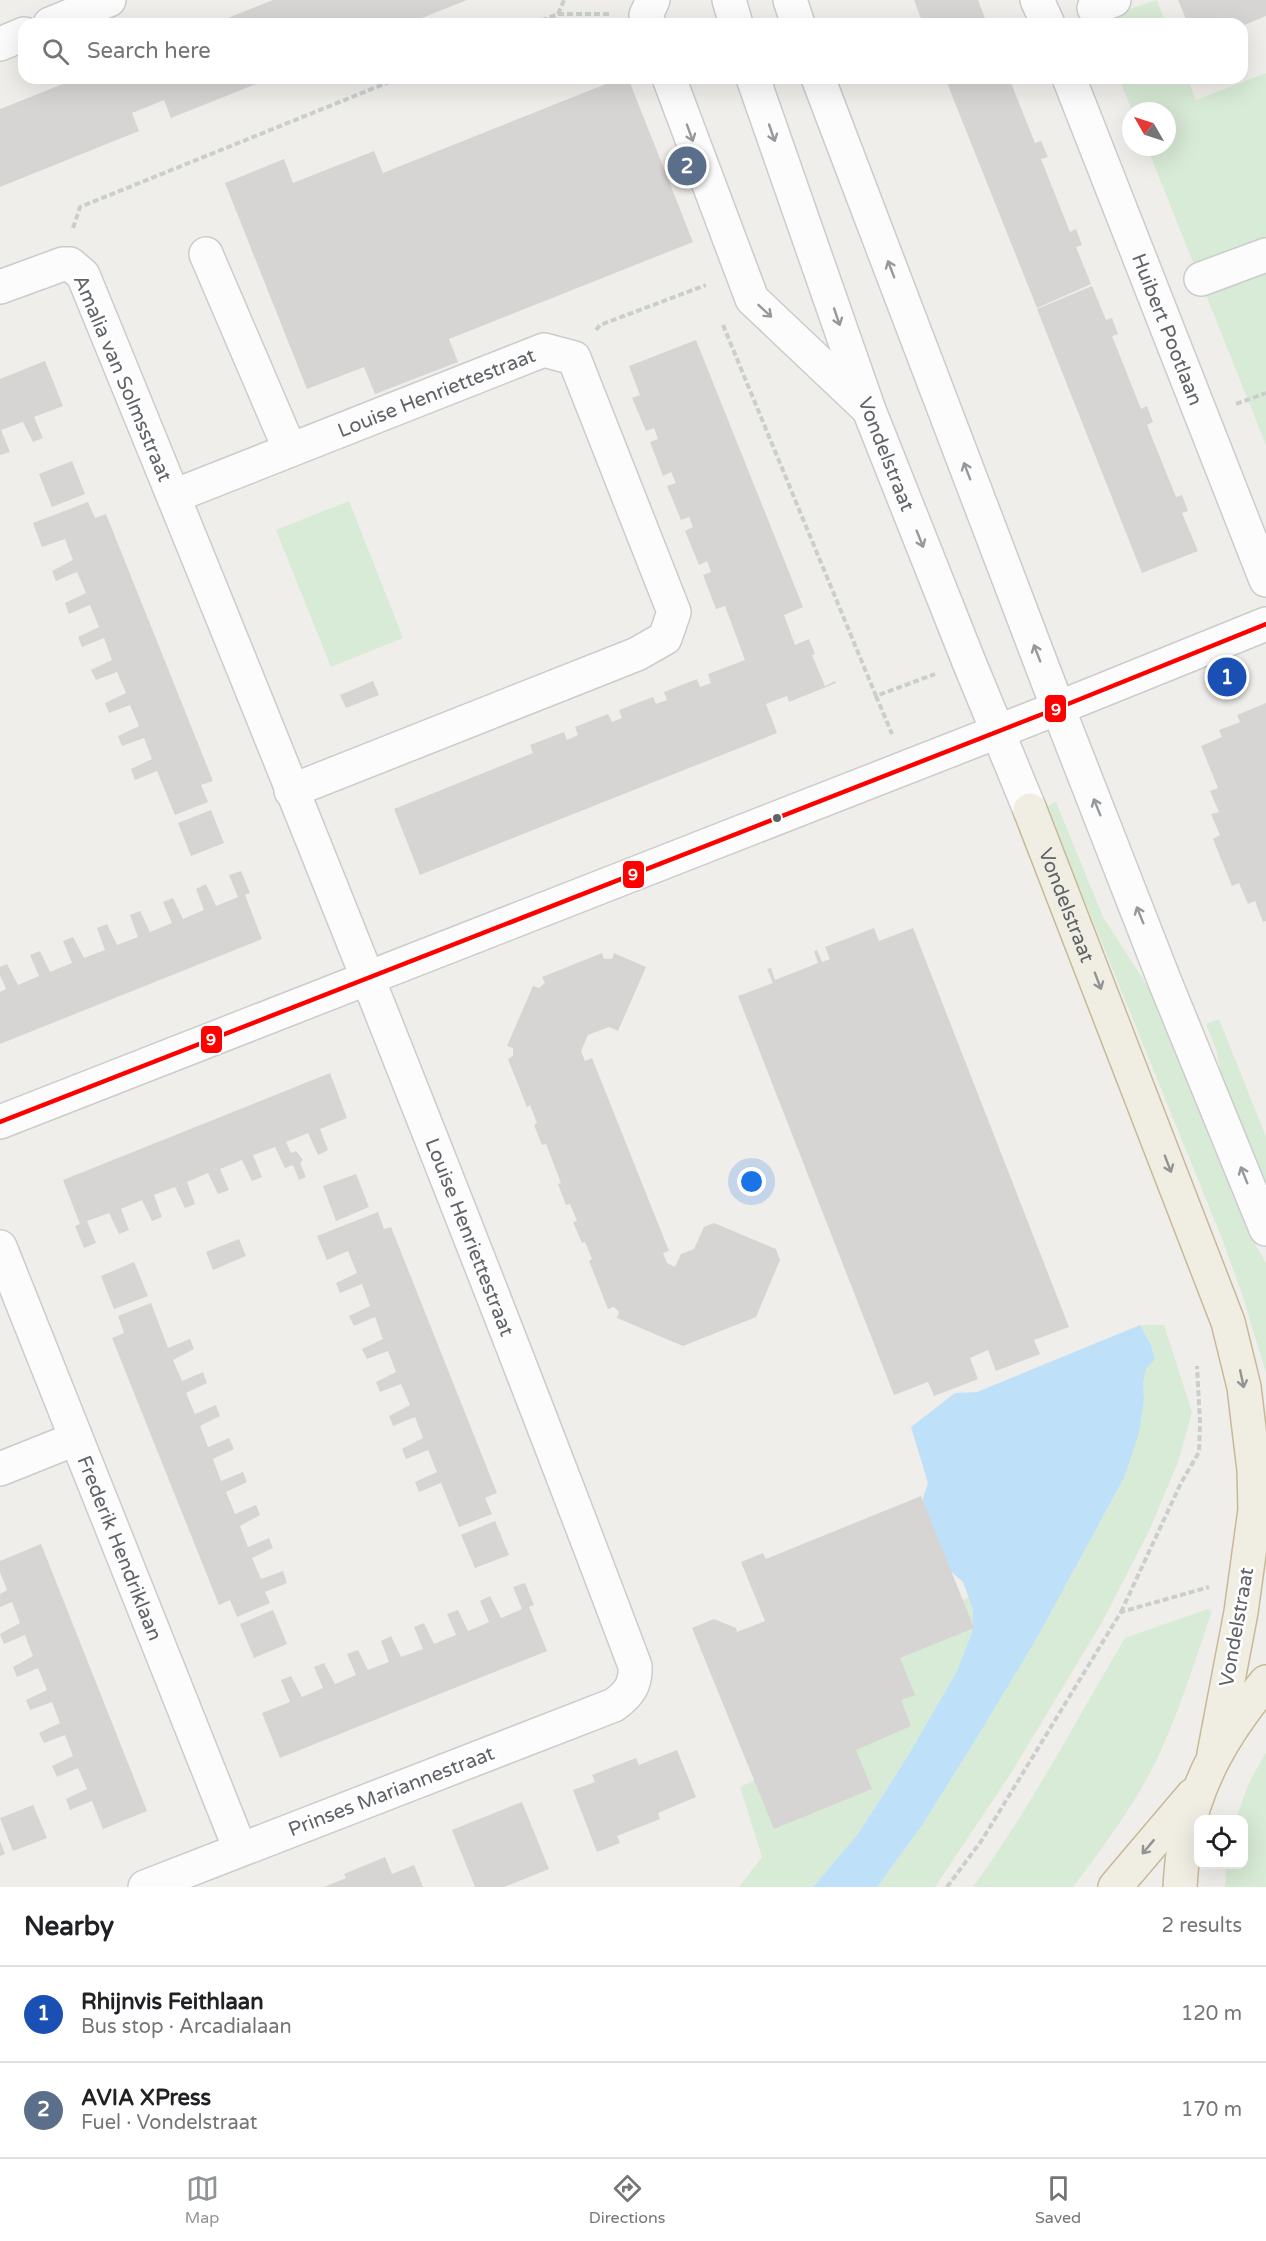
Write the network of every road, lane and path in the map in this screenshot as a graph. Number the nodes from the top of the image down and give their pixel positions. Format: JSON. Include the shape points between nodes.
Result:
{"nodes":[{"id":1,"x":109,"y":0,"type":"edge"},
{"id":2,"x":564,"y":0,"type":"edge"},
{"id":3,"x":729,"y":0,"type":"edge"},
{"id":4,"x":790,"y":0,"type":"edge"},
{"id":5,"x":1037,"y":0,"type":"edge"},
{"id":6,"x":649,"y":13,"type":"edge"},
{"id":7,"x":558,"y":14,"type":"junction"},
{"id":8,"x":65,"y":18,"type":"edge"},
{"id":9,"x":548,"y":18,"type":"edge"},
{"id":10,"x":734,"y":18,"type":"edge"},
{"id":11,"x":796,"y":18,"type":"edge"},
{"id":12,"x":1045,"y":18,"type":"edge"},
{"id":13,"x":18,"y":36,"type":"edge"},
{"id":14,"x":0,"y":44,"type":"edge"},
{"id":15,"x":384,"y":84,"type":"edge"},
{"id":16,"x":671,"y":84,"type":"edge"},
{"id":17,"x":755,"y":84,"type":"edge"},
{"id":18,"x":820,"y":84,"type":"edge"},
{"id":19,"x":1071,"y":84,"type":"edge"},
{"id":20,"x":206,"y":254,"type":"dead end"},
{"id":21,"x":1266,"y":255,"type":"edge"},
{"id":22,"x":63,"y":264,"type":"junction"},
{"id":23,"x":1201,"y":279,"type":"dead end"},
{"id":24,"x":0,"y":287,"type":"edge"},
{"id":25,"x":711,"y":295,"type":"dead end"},
{"id":26,"x":720,"y":316,"type":"dead end"},
{"id":27,"x":574,"y":358,"type":"junction"},
{"id":28,"x":869,"y":410,"type":"junction"},
{"id":29,"x":290,"y":450,"type":"junction"},
{"id":30,"x":174,"y":496,"type":"junction"},
{"id":31,"x":1266,"y":580,"type":"edge"},
{"id":32,"x":1266,"y":624,"type":"edge"},
{"id":33,"x":969,"y":662,"type":"junction"},
{"id":34,"x":1058,"y":708,"type":"junction"},
{"id":35,"x":998,"y":731,"type":"junction"},
{"id":36,"x":291,"y":791,"type":"junction"},
{"id":37,"x":1030,"y":810,"type":"joint"},
{"id":38,"x":367,"y":978,"type":"junction"},
{"id":39,"x":0,"y":1122,"type":"edge"},
{"id":40,"x":1266,"y":1229,"type":"edge"},
{"id":41,"x":0,"y":1247,"type":"edge"},
{"id":42,"x":1195,"y":1357,"type":"dead end"},
{"id":43,"x":75,"y":1439,"type":"junction"},
{"id":44,"x":0,"y":1469,"type":"edge"},
{"id":45,"x":1246,"y":1573,"type":"junction"},
{"id":46,"x":1121,"y":1612,"type":"junction"},
{"id":47,"x":1266,"y":1682,"type":"edge"},
{"id":48,"x":632,"y":1687,"type":"joint"},
{"id":49,"x":1215,"y":1754,"type":"junction"},
{"id":50,"x":1200,"y":1786,"type":"junction"},
{"id":51,"x":240,"y":1849,"type":"junction"},
{"id":52,"x":145,"y":1887,"type":"edge"},
{"id":53,"x":947,"y":1887,"type":"edge"},
{"id":54,"x":1115,"y":1887,"type":"edge"},
{"id":55,"x":1180,"y":1887,"type":"edge"}],
"edges":[{"from":1,"to":8,"type":"street"},
{"from":2,"to":7,"type":"path"},
{"from":3,"to":10,"type":"street"},
{"from":4,"to":11,"type":"street"},
{"from":5,"to":12,"type":"street"},
{"from":6,"to":7,"type":"path"},
{"from":7,"to":9,"type":"path"},
{"from":13,"to":14,"type":"street"},
{"from":15,"to":22,"type":"path","via":[[80,207]]},
{"from":16,"to":28,"type":"street","one_way":true,"via":[[752,299]]},
{"from":17,"to":28,"type":"street","name":"Vondelstraat","one_way":true},
{"from":34,"to":18,"type":"street","one_way":true},
{"from":19,"to":31,"type":"street","name":"Huibert Pootlaan"},
{"from":20,"to":29,"type":"street"},
{"from":21,"to":23,"type":"street"},
{"from":22,"to":24,"type":"street","name":"Amalia van Solmsstraat"},
{"from":22,"to":30,"type":"street","name":"Amalia van Solmsstraat","via":[[70,264],[83,275]]},
{"from":25,"to":27,"type":"path","via":[[706,284],[600,325]]},
{"from":26,"to":33,"type":"path","via":[[876,696]]},
{"from":27,"to":29,"type":"street","name":"Louise Henriettestraat","via":[[544,350]]},
{"from":27,"to":36,"type":"street","via":[[674,612],[665,638],[637,654]]},
{"from":28,"to":33,"type":"street","name":"Vondelstraat","one_way":true},
{"from":29,"to":30,"type":"street","name":"Louise Henriettestraat"},
{"from":30,"to":36,"type":"street","name":"Louise Henriettestraat"},
{"from":32,"to":34,"type":"street"},
{"from":33,"to":35,"type":"street","name":"Vondelstraat"},
{"from":34,"to":35,"type":"street"},
{"from":40,"to":34,"type":"street","one_way":true},
{"from":35,"to":37,"type":"street","name":"Vondelstraat"},
{"from":35,"to":38,"type":"street"},
{"from":36,"to":38,"type":"street","name":"Louise Henriettestraat"},
{"from":37,"to":45,"type":"highway","name":"Vondelstraat","one_way":true,"via":[[1228,1322],[1244,1387],[1254,1470],[1255,1510]]},
{"from":38,"to":39,"type":"street"},
{"from":38,"to":48,"type":"street","name":"Louise Henriettestraat","via":[[635,1666]]},
{"from":41,"to":43,"type":"street","name":"Frederik Hendriklaan"},
{"from":42,"to":46,"type":"path","via":[[1199,1452]]},
{"from":43,"to":44,"type":"street"},
{"from":43,"to":51,"type":"street","name":"Frederik Hendriklaan"},
{"from":45,"to":46,"type":"path"},
{"from":45,"to":49,"type":"highway","name":"Vondelstraat"},
{"from":46,"to":53,"type":"path","via":[[982,1840]]},
{"from":47,"to":49,"type":"highway","via":[[1238,1716]]},
{"from":48,"to":51,"type":"street","name":"Prinses Mariannestraat","via":[[614,1706]]},
{"from":49,"to":50,"type":"highway"},
{"from":50,"to":54,"type":"highway","one_way":true},
{"from":50,"to":55,"type":"highway","via":[[1184,1841]]},
{"from":51,"to":52,"type":"street","name":"Prinses Mariannestraat"}]}
